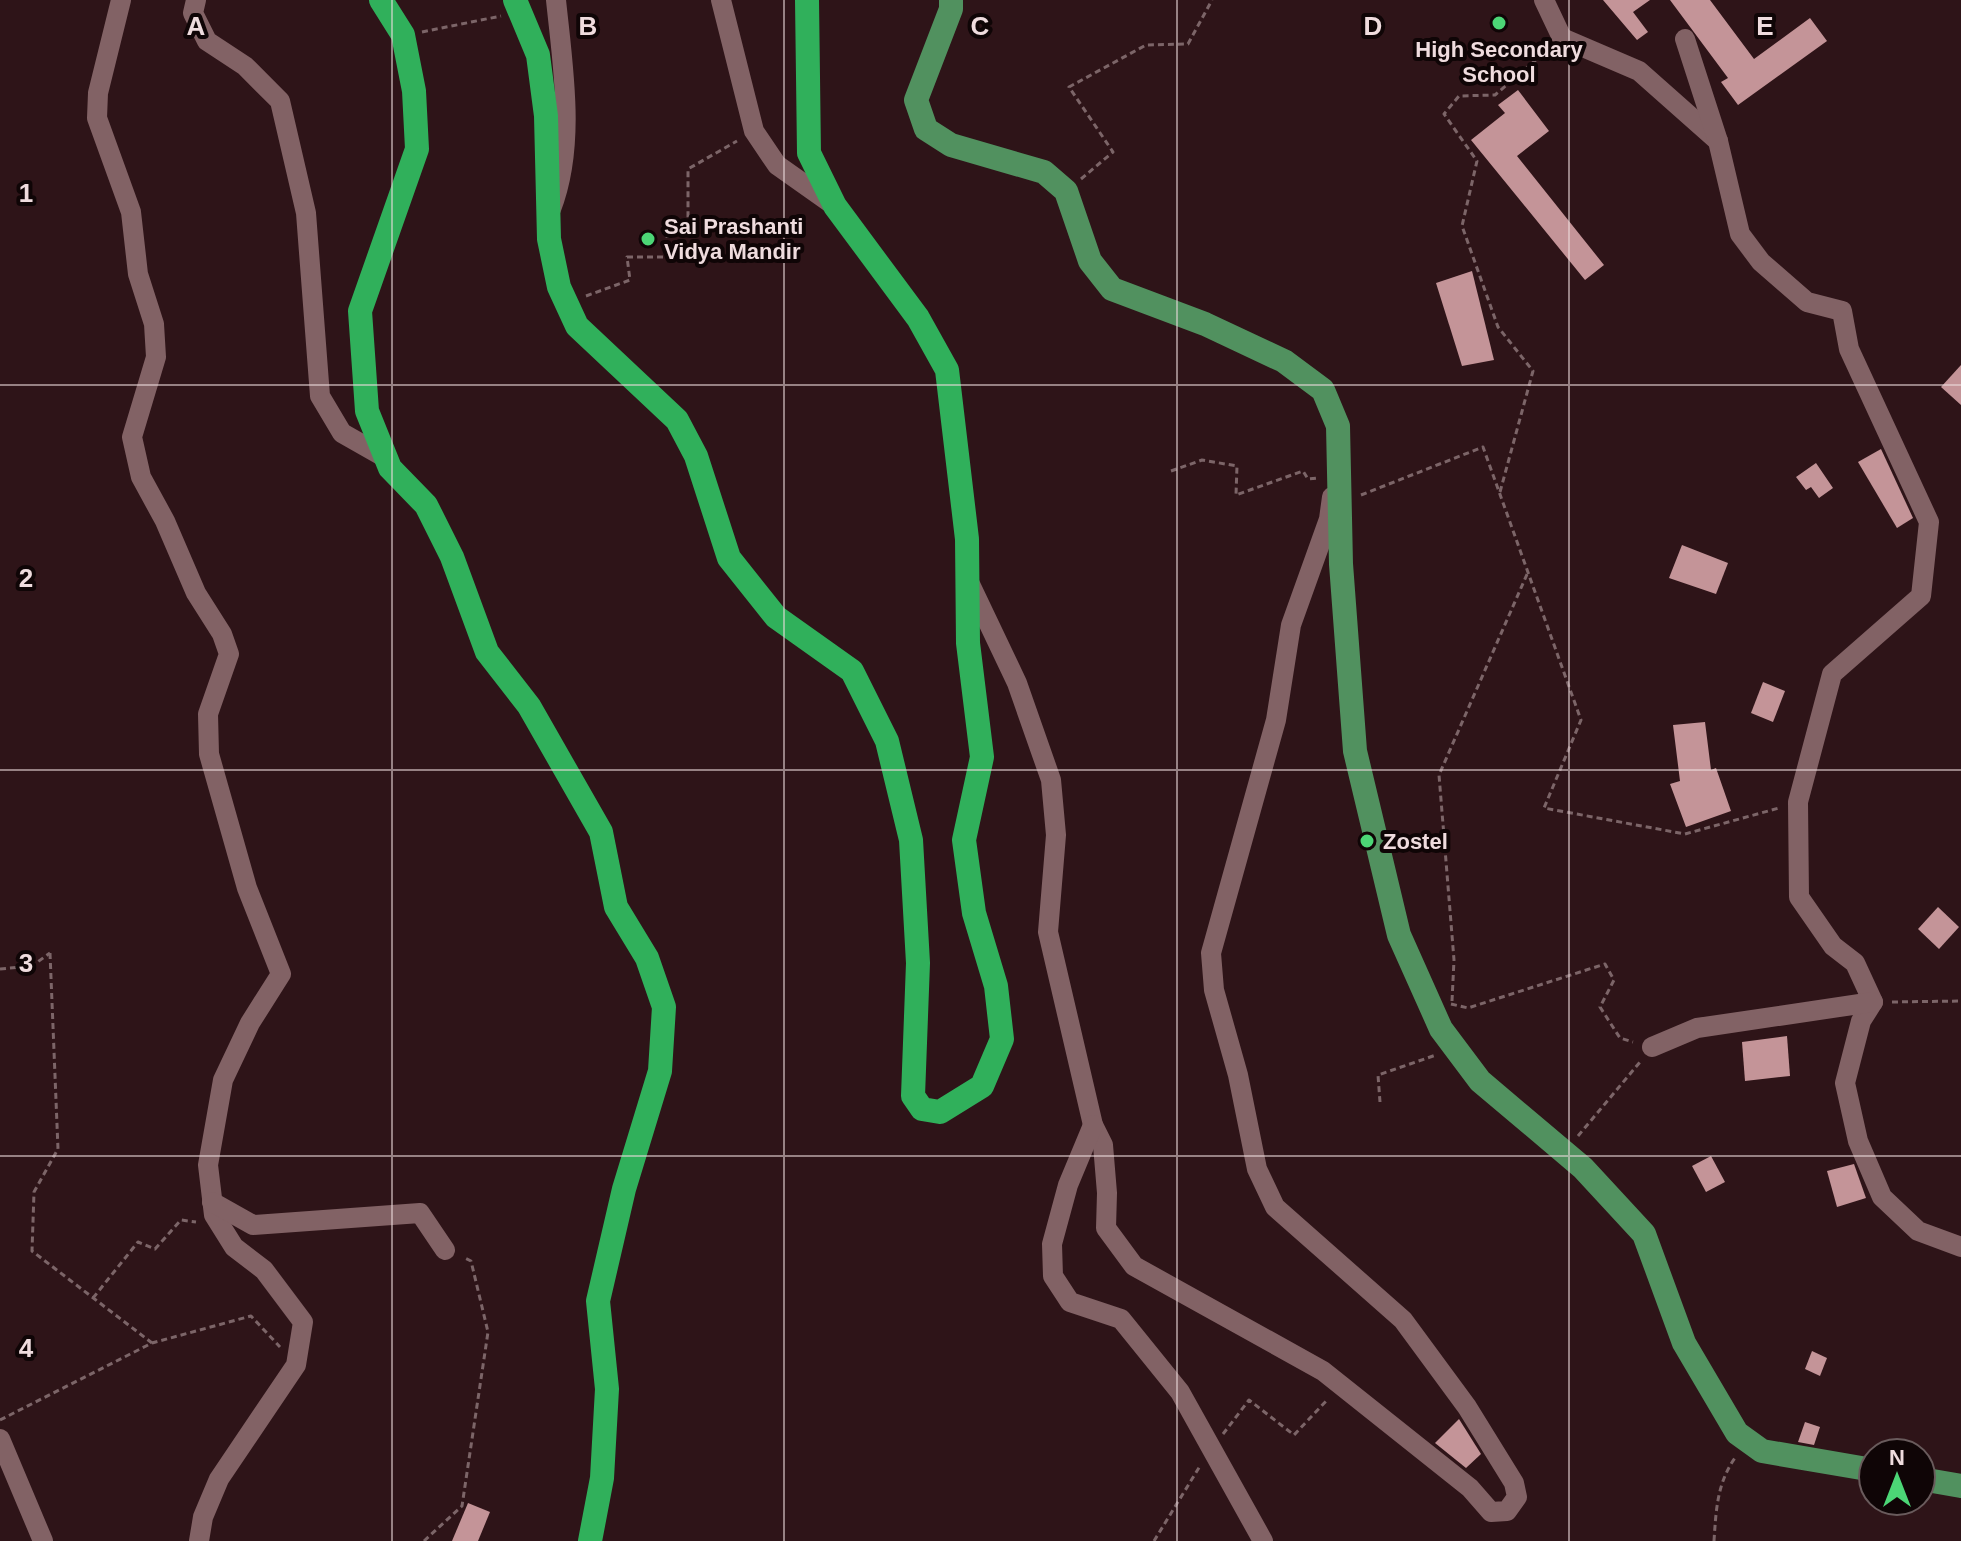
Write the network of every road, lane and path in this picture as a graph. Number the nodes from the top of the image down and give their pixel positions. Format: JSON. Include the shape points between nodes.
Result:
{"nodes":[{"id":1,"x":121,"y":0,"type":"edge"},
{"id":2,"x":196,"y":0,"type":"edge"},
{"id":3,"x":381,"y":0,"type":"edge"},
{"id":4,"x":556,"y":0,"type":"edge"},
{"id":5,"x":721,"y":0,"type":"edge"},
{"id":6,"x":807,"y":0,"type":"edge"},
{"id":7,"x":951,"y":0,"type":"edge"},
{"id":8,"x":1212,"y":0,"type":"edge"},
{"id":9,"x":1544,"y":0,"type":"edge"},
{"id":10,"x":518,"y":6,"type":"edge"},
{"id":11,"x":403,"y":35,"type":"junction"},
{"id":12,"x":1562,"y":38,"type":"junction"},
{"id":13,"x":1685,"y":39,"type":"dead end"},
{"id":14,"x":754,"y":131,"type":"junction"},
{"id":15,"x":1718,"y":141,"type":"junction"},
{"id":16,"x":1066,"y":191,"type":"junction"},
{"id":17,"x":835,"y":206,"type":"junction"},
{"id":18,"x":548,"y":216,"type":"junction"},
{"id":19,"x":567,"y":303,"type":"junction"},
{"id":20,"x":1340,"y":450,"type":"junction"},
{"id":21,"x":386,"y":458,"type":"junction"},
{"id":22,"x":1171,"y":471,"type":"dead end"},
{"id":23,"x":1322,"y":478,"type":"dead end"},
{"id":24,"x":1500,"y":493,"type":"junction"},
{"id":25,"x":1340,"y":503,"type":"junction"},
{"id":26,"x":1528,"y":572,"type":"junction"},
{"id":27,"x":968,"y":579,"type":"junction"},
{"id":28,"x":1798,"y":802,"type":"junction"},
{"id":29,"x":0,"y":969,"type":"edge"},
{"id":30,"x":1961,"y":1001,"type":"edge"},
{"id":31,"x":1873,"y":1002,"type":"junction"},
{"id":32,"x":1451,"y":1004,"type":"junction"},
{"id":33,"x":1451,"y":1014,"type":"dead end"},
{"id":34,"x":1652,"y":1047,"type":"junction"},
{"id":35,"x":1455,"y":1048,"type":"junction"},
{"id":36,"x":1380,"y":1102,"type":"dead end"},
{"id":37,"x":1093,"y":1125,"type":"junction"},
{"id":38,"x":1563,"y":1151,"type":"junction"},
{"id":39,"x":206,"y":1209,"type":"junction"},
{"id":40,"x":1961,"y":1247,"type":"edge"},
{"id":41,"x":445,"y":1250,"type":"joint"},
{"id":42,"x":93,"y":1298,"type":"junction"},
{"id":43,"x":152,"y":1343,"type":"junction"},
{"id":44,"x":296,"y":1365,"type":"junction"},
{"id":45,"x":1341,"y":1386,"type":"junction"},
{"id":46,"x":0,"y":1420,"type":"edge"},
{"id":47,"x":0,"y":1439,"type":"edge"},
{"id":48,"x":1747,"y":1440,"type":"junction"},
{"id":49,"x":1211,"y":1448,"type":"junction"},
{"id":50,"x":1857,"y":1467,"type":"edge"},
{"id":51,"x":1937,"y":1482,"type":"edge"},
{"id":52,"x":1961,"y":1486,"type":"edge"},
{"id":53,"x":43,"y":1541,"type":"edge"},
{"id":54,"x":199,"y":1541,"type":"edge"},
{"id":55,"x":424,"y":1541,"type":"edge"},
{"id":56,"x":590,"y":1541,"type":"edge"},
{"id":57,"x":1154,"y":1541,"type":"edge"},
{"id":58,"x":1263,"y":1541,"type":"edge"},
{"id":59,"x":1714,"y":1541,"type":"edge"}],
"edges":[{"from":1,"to":39,"type":"street","via":[[98,93],[97,118],[131,212],[138,274],[154,324],[156,357],[132,437],[141,477],[229,654],[208,714],[209,754],[247,888],[281,974],[223,1080]]},
{"from":2,"to":21,"type":"street","via":[[193,13],[207,41],[245,66],[280,101],[306,213],[320,396],[342,433]]},
{"from":3,"to":11,"type":"highway"},
{"from":4,"to":18,"type":"street","via":[[564,84],[563,178]]},
{"from":5,"to":14,"type":"street"},
{"from":6,"to":17,"type":"highway","via":[[809,153]]},
{"from":7,"to":16,"type":"main road","via":[[916,100],[926,129],[951,145],[1044,172]]},
{"from":8,"to":16,"type":"path","via":[[1188,44],[1146,45],[1069,87],[1113,152]]},
{"from":9,"to":12,"type":"street"},
{"from":10,"to":11,"type":"path"},
{"from":10,"to":18,"type":"highway","via":[[538,55],[546,116]]},
{"from":11,"to":21,"type":"highway","via":[[414,91],[417,149],[360,311],[367,411]]},
{"from":12,"to":15,"type":"street","via":[[1639,71]]},
{"from":12,"to":24,"type":"path","via":[[1495,95],[1459,96],[1444,114],[1477,161],[1462,226],[1498,327],[1533,371]]},
{"from":13,"to":15,"type":"street"},
{"from":14,"to":17,"type":"street","via":[[777,165]]},
{"from":14,"to":19,"type":"path","via":[[688,169],[688,230],[667,232],[668,257],[627,257],[630,280]]},
{"from":15,"to":28,"type":"street","via":[[1740,234],[1761,262],[1807,302],[1842,311],[1849,349],[1929,522],[1921,596],[1832,674]]},
{"from":16,"to":20,"type":"main road","via":[[1090,261],[1112,289],[1284,361],[1323,390],[1338,426]]},
{"from":17,"to":27,"type":"highway","via":[[918,318],[947,370]]},
{"from":18,"to":19,"type":"highway"},
{"from":19,"to":27,"type":"highway","via":[[577,326],[677,420],[696,456],[729,558],[776,617],[852,671],[887,741],[911,840],[918,963],[913,1096],[922,1109],[940,1112],[982,1086],[1002,1039],[996,986],[974,913],[964,840],[982,757],[968,643]]},
{"from":20,"to":25,"type":"main road"},
{"from":20,"to":45,"type":"street","via":[[1329,519],[1291,625],[1276,720],[1211,953],[1214,990],[1257,1169],[1275,1207],[1403,1320],[1467,1407],[1514,1483],[1517,1497],[1507,1511],[1491,1512],[1470,1488]]},
{"from":21,"to":56,"type":"highway","via":[[426,505],[452,557],[487,652],[529,706],[601,832],[616,907],[647,958],[664,1007],[660,1071],[624,1189],[598,1301],[607,1389],[602,1478]]},
{"from":22,"to":23,"type":"path","via":[[1202,460],[1237,466],[1236,495],[1303,471],[1308,479]]},
{"from":24,"to":25,"type":"path","via":[[1483,447]]},
{"from":24,"to":26,"type":"path"},
{"from":25,"to":35,"type":"main road","via":[[1355,751],[1399,935],[1441,1029]]},
{"from":26,"to":28,"type":"path","via":[[1581,720],[1544,808],[1685,834]]},
{"from":26,"to":32,"type":"path","via":[[1439,775],[1454,960]]},
{"from":27,"to":37,"type":"street","via":[[1017,683],[1051,780],[1056,835],[1048,932]]},
{"from":28,"to":31,"type":"street","via":[[1799,897],[1833,946],[1855,963]]},
{"from":29,"to":42,"type":"path","via":[[32,966],[50,953],[58,1149],[34,1192],[32,1251]]},
{"from":30,"to":31,"type":"path"},
{"from":31,"to":34,"type":"street","via":[[1697,1028]]},
{"from":31,"to":40,"type":"street","via":[[1861,1021],[1845,1083],[1858,1141],[1882,1197],[1918,1231]]},
{"from":32,"to":33,"type":"path"},
{"from":32,"to":34,"type":"path","via":[[1468,1008],[1605,964],[1614,980],[1600,1007],[1620,1038]]},
{"from":34,"to":38,"type":"path"},
{"from":35,"to":36,"type":"path","via":[[1378,1075]]},
{"from":35,"to":38,"type":"main road","via":[[1480,1081]]},
{"from":37,"to":45,"type":"street","via":[[1103,1145],[1106,1228],[1134,1266],[1254,1330]]},
{"from":37,"to":49,"type":"street","via":[[1068,1185],[1052,1244],[1053,1276],[1070,1302],[1121,1319],[1180,1392]]},
{"from":38,"to":48,"type":"main road","via":[[1644,1234],[1684,1343],[1737,1433]]},
{"from":39,"to":41,"type":"street","via":[[253,1225],[420,1213]]},
{"from":39,"to":42,"type":"path","via":[[205,1223],[181,1220],[155,1249],[138,1242]]},
{"from":39,"to":44,"type":"street","via":[[234,1247],[264,1270],[303,1322]]},
{"from":41,"to":55,"type":"path","via":[[471,1261],[488,1332],[462,1506]]},
{"from":42,"to":43,"type":"path"},
{"from":43,"to":44,"type":"path","via":[[251,1316]]},
{"from":43,"to":46,"type":"path"},
{"from":44,"to":54,"type":"street","via":[[219,1479]]},
{"from":45,"to":49,"type":"path","via":[[1294,1435],[1249,1400]]},
{"from":47,"to":53,"type":"street"},
{"from":48,"to":50,"type":"main road","via":[[1762,1451]]},
{"from":48,"to":59,"type":"path","via":[[1724,1473]]},
{"from":49,"to":57,"type":"path"},
{"from":49,"to":58,"type":"street"},
{"from":51,"to":52,"type":"main road"}]}
